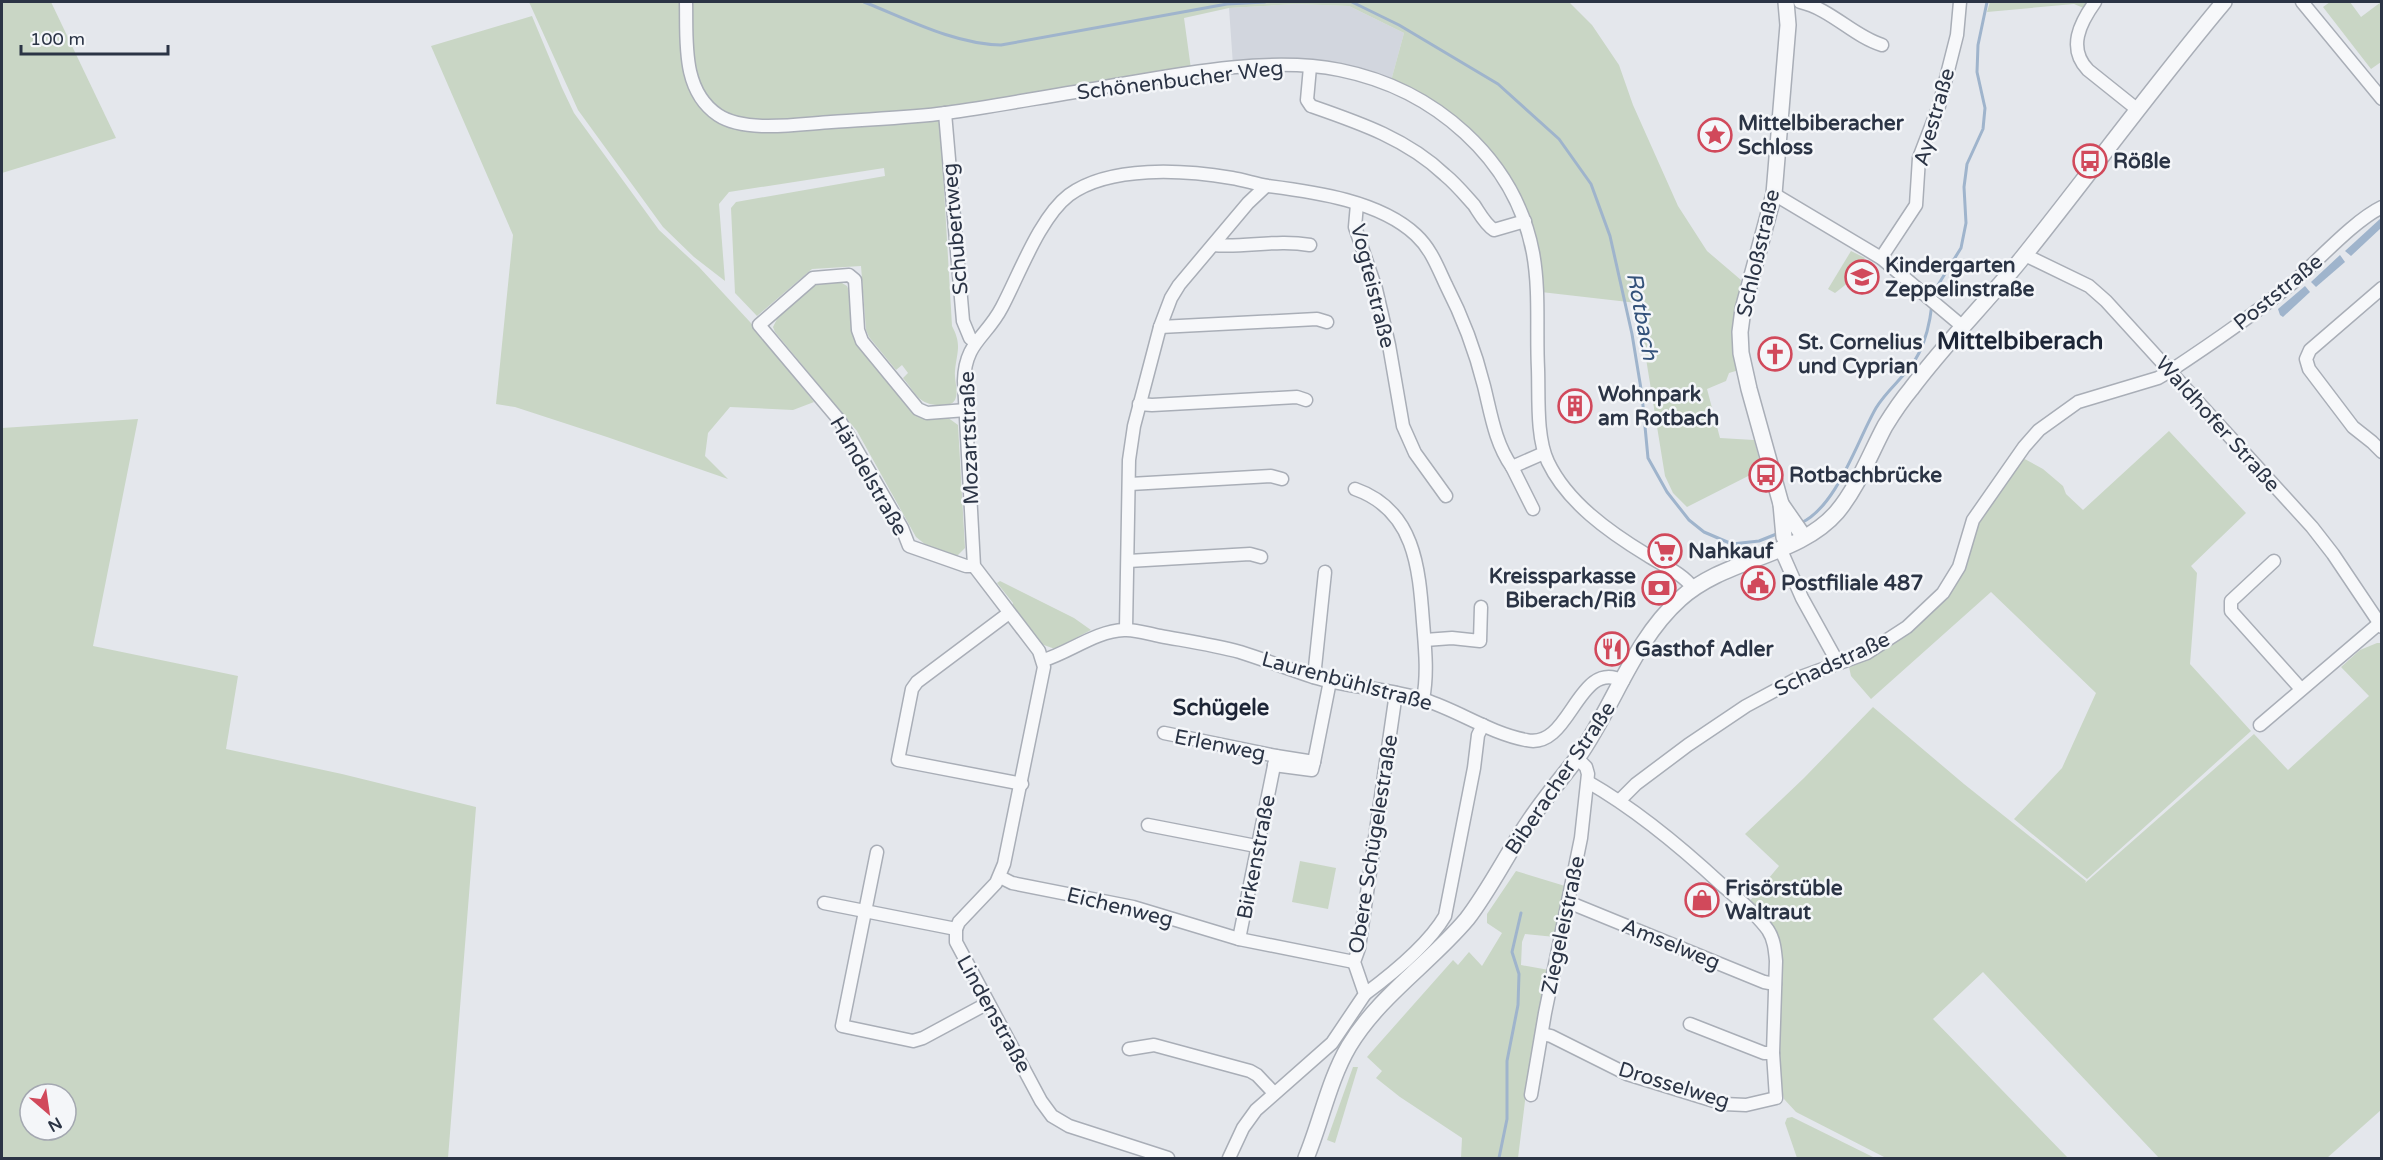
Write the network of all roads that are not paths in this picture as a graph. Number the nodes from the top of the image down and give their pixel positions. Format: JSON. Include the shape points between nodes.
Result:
{"nodes":[{"id":1,"x":686,"y":2,"type":"edge"},
{"id":2,"x":1791,"y":2,"type":"edge"},
{"id":3,"x":1960,"y":2,"type":"edge"},
{"id":4,"x":2095,"y":2,"type":"edge"},
{"id":5,"x":2224,"y":2,"type":"edge"},
{"id":6,"x":2302,"y":2,"type":"edge"},
{"id":7,"x":1882,"y":45,"type":"dead end"},
{"id":8,"x":1310,"y":67,"type":"junction"},
{"id":9,"x":2382,"y":99,"type":"edge"},
{"id":10,"x":2138,"y":110,"type":"junction"},
{"id":11,"x":945,"y":113,"type":"junction"},
{"id":12,"x":1266,"y":186,"type":"junction"},
{"id":13,"x":1774,"y":194,"type":"junction"},
{"id":14,"x":1357,"y":204,"type":"junction"},
{"id":15,"x":2382,"y":207,"type":"edge"},
{"id":16,"x":1526,"y":221,"type":"junction"},
{"id":17,"x":1213,"y":244,"type":"junction"},
{"id":18,"x":1310,"y":245,"type":"dead end"},
{"id":19,"x":2025,"y":255,"type":"junction"},
{"id":20,"x":1881,"y":258,"type":"junction"},
{"id":21,"x":2382,"y":288,"type":"edge"},
{"id":22,"x":1327,"y":321,"type":"dead end"},
{"id":23,"x":1962,"y":326,"type":"junction"},
{"id":24,"x":1160,"y":327,"type":"junction"},
{"id":25,"x":975,"y":342,"type":"junction"},
{"id":26,"x":2170,"y":371,"type":"junction"},
{"id":27,"x":1306,"y":400,"type":"dead end"},
{"id":28,"x":1139,"y":404,"type":"junction"},
{"id":29,"x":966,"y":410,"type":"junction"},
{"id":30,"x":2377,"y":438,"type":"edge"},
{"id":31,"x":2382,"y":452,"type":"edge"},
{"id":32,"x":1544,"y":453,"type":"junction"},
{"id":33,"x":1512,"y":467,"type":"junction"},
{"id":34,"x":1282,"y":480,"type":"dead end"},
{"id":35,"x":1130,"y":484,"type":"junction"},
{"id":36,"x":1355,"y":489,"type":"dead end"},
{"id":37,"x":1446,"y":496,"type":"dead end"},
{"id":38,"x":1533,"y":509,"type":"dead end"},
{"id":39,"x":1790,"y":535,"type":"junction"},
{"id":40,"x":1261,"y":557,"type":"dead end"},
{"id":41,"x":1128,"y":561,"type":"junction"},
{"id":42,"x":2274,"y":561,"type":"dead end"},
{"id":43,"x":974,"y":566,"type":"junction"},
{"id":44,"x":1325,"y":572,"type":"dead end"},
{"id":45,"x":1693,"y":588,"type":"junction"},
{"id":46,"x":1481,"y":607,"type":"dead end"},
{"id":47,"x":1009,"y":613,"type":"junction"},
{"id":48,"x":2380,"y":623,"type":"edge"},
{"id":49,"x":1126,"y":629,"type":"junction"},
{"id":50,"x":1425,"y":640,"type":"junction"},
{"id":51,"x":1044,"y":660,"type":"junction"},
{"id":52,"x":1838,"y":663,"type":"junction"},
{"id":53,"x":1314,"y":677,"type":"junction"},
{"id":54,"x":1330,"y":681,"type":"junction"},
{"id":55,"x":1623,"y":681,"type":"junction"},
{"id":56,"x":2301,"y":689,"type":"junction"},
{"id":57,"x":1396,"y":693,"type":"junction"},
{"id":58,"x":1423,"y":699,"type":"junction"},
{"id":59,"x":1483,"y":725,"type":"junction"},
{"id":60,"x":2260,"y":725,"type":"dead end"},
{"id":61,"x":1164,"y":734,"type":"dead end"},
{"id":62,"x":1577,"y":758,"type":"junction"},
{"id":63,"x":1275,"y":760,"type":"junction"},
{"id":64,"x":1587,"y":782,"type":"junction"},
{"id":65,"x":1022,"y":784,"type":"junction"},
{"id":66,"x":1620,"y":801,"type":"junction"},
{"id":67,"x":1148,"y":825,"type":"dead end"},
{"id":68,"x":1256,"y":846,"type":"junction"},
{"id":69,"x":877,"y":852,"type":"dead end"},
{"id":70,"x":1000,"y":877,"type":"junction"},
{"id":71,"x":1568,"y":902,"type":"junction"},
{"id":72,"x":824,"y":903,"type":"dead end"},
{"id":73,"x":866,"y":912,"type":"junction"},
{"id":74,"x":956,"y":929,"type":"junction"},
{"id":75,"x":1239,"y":939,"type":"junction"},
{"id":76,"x":1354,"y":962,"type":"junction"},
{"id":77,"x":1775,"y":984,"type":"junction"},
{"id":78,"x":1365,"y":994,"type":"junction"},
{"id":79,"x":988,"y":1003,"type":"junction"},
{"id":80,"x":1689,"y":1024,"type":"dead end"},
{"id":81,"x":1542,"y":1034,"type":"junction"},
{"id":82,"x":1129,"y":1049,"type":"dead end"},
{"id":83,"x":1773,"y":1053,"type":"junction"},
{"id":84,"x":1274,"y":1093,"type":"junction"},
{"id":85,"x":1531,"y":1095,"type":"dead end"},
{"id":86,"x":1168,"y":1158,"type":"edge"},
{"id":87,"x":1229,"y":1158,"type":"edge"},
{"id":88,"x":1306,"y":1158,"type":"edge"}],
"edges":[{"from":1,"to":11,"type":"street","name":"Schönenbucher Weg","via":[[692,81],[702,100],[730,122],[793,125]]},
{"from":2,"to":7,"type":"street","name":"Schloßstraße","via":[[1833,17]]},
{"from":2,"to":13,"type":"street","name":"Schloßstraße"},
{"from":3,"to":20,"type":"street","name":"Ayestraße","via":[[1957,35],[1941,96],[1919,158],[1916,205]]},
{"from":4,"to":10,"type":"street","via":[[2076,37],[2081,63]]},
{"from":5,"to":10,"type":"street","name":"Biberacher Straße"},
{"from":6,"to":9,"type":"street"},
{"from":8,"to":11,"type":"street","name":"Schönenbucher Weg","via":[[1261,66],[1201,73]]},
{"from":8,"to":16,"type":"street","name":"Schönenbucher Weg","via":[[1357,74],[1391,86],[1449,119],[1477,144],[1503,177]]},
{"from":8,"to":16,"type":"street","via":[[1307,100],[1311,106],[1369,126],[1419,153],[1464,193],[1494,230]]},
{"from":10,"to":19,"type":"street","name":"Biberacher Straße"},
{"from":11,"to":25,"type":"street","name":"Schubertweg","via":[[963,321]]},
{"from":12,"to":14,"type":"street","name":"Mozartstraße"},
{"from":12,"to":17,"type":"street"},
{"from":12,"to":25,"type":"street","name":"Mozartstraße","via":[[1209,175],[1139,173],[1083,187],[1049,215],[1001,310]]},
{"from":13,"to":20,"type":"street"},
{"from":13,"to":39,"type":"street","name":"Schloßstraße","via":[[1743,309],[1741,354]]},
{"from":14,"to":33,"type":"street","name":"Vogteistraße","via":[[1391,216],[1407,227],[1435,260],[1471,338],[1497,439]]},
{"from":14,"to":37,"type":"street","name":"Vogteistraße","via":[[1355,227],[1379,300],[1403,426],[1415,453]]},
{"from":15,"to":26,"type":"street","name":"Poststraße","via":[[2249,317]]},
{"from":16,"to":32,"type":"street","name":"Schönenbucher Weg","via":[[1536,279]]},
{"from":17,"to":18,"type":"street","via":[[1230,247],[1290,241]]},
{"from":17,"to":24,"type":"street","via":[[1179,285]]},
{"from":19,"to":23,"type":"street","name":"Biberacher Straße"},
{"from":19,"to":26,"type":"street","name":"Waldhofer Straße","via":[[2089,286]]},
{"from":20,"to":23,"type":"street"},
{"from":21,"to":30,"type":"street","via":[[2310,350],[2306,359],[2309,369],[2353,427]]},
{"from":22,"to":24,"type":"street"},
{"from":23,"to":39,"type":"street","name":"Biberacher Straße","via":[[1898,406],[1837,512]]},
{"from":24,"to":28,"type":"street"},
{"from":25,"to":29,"type":"street","name":"Mozartstraße","via":[[964,367]]},
{"from":26,"to":48,"type":"street","name":"Waldhofer Straße","via":[[2312,527]]},
{"from":26,"to":52,"type":"street","name":"Schadstraße","via":[[2078,402],[2039,430],[1973,520],[1959,567],[1943,593],[1894,637],[1867,653]]},
{"from":27,"to":28,"type":"street"},
{"from":28,"to":35,"type":"street","via":[[1129,460]]},
{"from":29,"to":43,"type":"street","name":"Mozartstraße"},
{"from":29,"to":43,"type":"street","name":"Händelstraße","via":[[927,413],[918,409],[862,341],[855,280],[849,275],[813,278],[759,325],[840,421],[903,528],[909,546]]},
{"from":30,"to":31,"type":"street"},
{"from":32,"to":33,"type":"street"},
{"from":32,"to":45,"type":"street","name":"Schönenbucher Weg","via":[[1575,501]]},
{"from":33,"to":38,"type":"street","name":"Vogteistraße"},
{"from":34,"to":35,"type":"street","via":[[1271,476]]},
{"from":35,"to":41,"type":"street"},
{"from":36,"to":50,"type":"street","via":[[1387,507],[1411,543],[1419,577]]},
{"from":39,"to":45,"type":"street","name":"Biberacher Straße"},
{"from":39,"to":52,"type":"street","via":[[1802,598]]},
{"from":40,"to":41,"type":"street","via":[[1250,554]]},
{"from":41,"to":49,"type":"street"},
{"from":42,"to":56,"type":"street","via":[[2231,601],[2231,611]]},
{"from":43,"to":47,"type":"street"},
{"from":44,"to":53,"type":"street"},
{"from":45,"to":55,"type":"street","name":"Biberacher Straße","via":[[1659,622]]},
{"from":46,"to":50,"type":"street","via":[[1480,641]]},
{"from":47,"to":51,"type":"street"},
{"from":47,"to":65,"type":"street","via":[[917,682],[912,689],[898,760]]},
{"from":48,"to":56,"type":"street"},
{"from":49,"to":51,"type":"street","name":"Laurenbühlstraße"},
{"from":49,"to":53,"type":"street","name":"Laurenbühlstraße","via":[[1238,652]]},
{"from":50,"to":58,"type":"street"},
{"from":51,"to":65,"type":"street"},
{"from":52,"to":66,"type":"street","name":"Schadstraße","via":[[1798,678],[1727,718],[1636,784]]},
{"from":53,"to":54,"type":"street","name":"Laurenbühlstraße"},
{"from":54,"to":57,"type":"street","name":"Laurenbühlstraße"},
{"from":54,"to":63,"type":"street","via":[[1314,762]]},
{"from":55,"to":59,"type":"street","name":"Laurenbühlstraße","via":[[1613,675],[1596,681],[1545,739],[1523,740]]},
{"from":55,"to":62,"type":"street","name":"Biberacher Straße"},
{"from":56,"to":60,"type":"street"},
{"from":57,"to":58,"type":"street","name":"Laurenbühlstraße"},
{"from":57,"to":76,"type":"street","name":"Obere Schügelestraße"},
{"from":58,"to":59,"type":"street","name":"Laurenbühlstraße"},
{"from":59,"to":78,"type":"street","via":[[1476,743],[1444,916],[1397,969]]},
{"from":61,"to":63,"type":"street","name":"Erlenweg"},
{"from":62,"to":64,"type":"street","name":"Ziegeleistraße","via":[[1586,767]]},
{"from":62,"to":88,"type":"street","name":"Biberacher Straße","via":[[1530,820],[1467,918],[1358,1032],[1337,1070]]},
{"from":63,"to":68,"type":"street","name":"Birkenstraße"},
{"from":64,"to":66,"type":"street"},
{"from":64,"to":71,"type":"street","name":"Ziegeleistraße"},
{"from":65,"to":70,"type":"street"},
{"from":66,"to":77,"type":"street","via":[[1688,853],[1764,925],[1775,949]]},
{"from":67,"to":68,"type":"street"},
{"from":68,"to":75,"type":"street","name":"Birkenstraße"},
{"from":69,"to":73,"type":"street"},
{"from":70,"to":74,"type":"street","name":"Lindenstraße","via":[[962,917]]},
{"from":70,"to":75,"type":"street","name":"Eichenweg","via":[[1133,907]]},
{"from":71,"to":77,"type":"street","name":"Amselweg"},
{"from":71,"to":81,"type":"street","name":"Ziegeleistraße"},
{"from":72,"to":73,"type":"street"},
{"from":73,"to":74,"type":"street"},
{"from":73,"to":79,"type":"street","via":[[842,1026],[913,1041]]},
{"from":74,"to":79,"type":"street","name":"Lindenstraße","via":[[958,948]]},
{"from":75,"to":76,"type":"street","name":"Birkenstraße"},
{"from":76,"to":78,"type":"street","name":"Obere Schügelestraße"},
{"from":77,"to":83,"type":"street"},
{"from":78,"to":84,"type":"street","via":[[1332,1043]]},
{"from":79,"to":86,"type":"street","name":"Lindenstraße","via":[[1041,1101],[1057,1120]]},
{"from":80,"to":83,"type":"street"},
{"from":81,"to":83,"type":"street","name":"Drosselweg","via":[[1627,1074],[1724,1104],[1746,1105],[1776,1098]]},
{"from":81,"to":85,"type":"street","name":"Ziegeleistraße"},
{"from":82,"to":84,"type":"street","via":[[1154,1045],[1250,1071]]},
{"from":84,"to":87,"type":"street","via":[[1243,1128]]}]}
